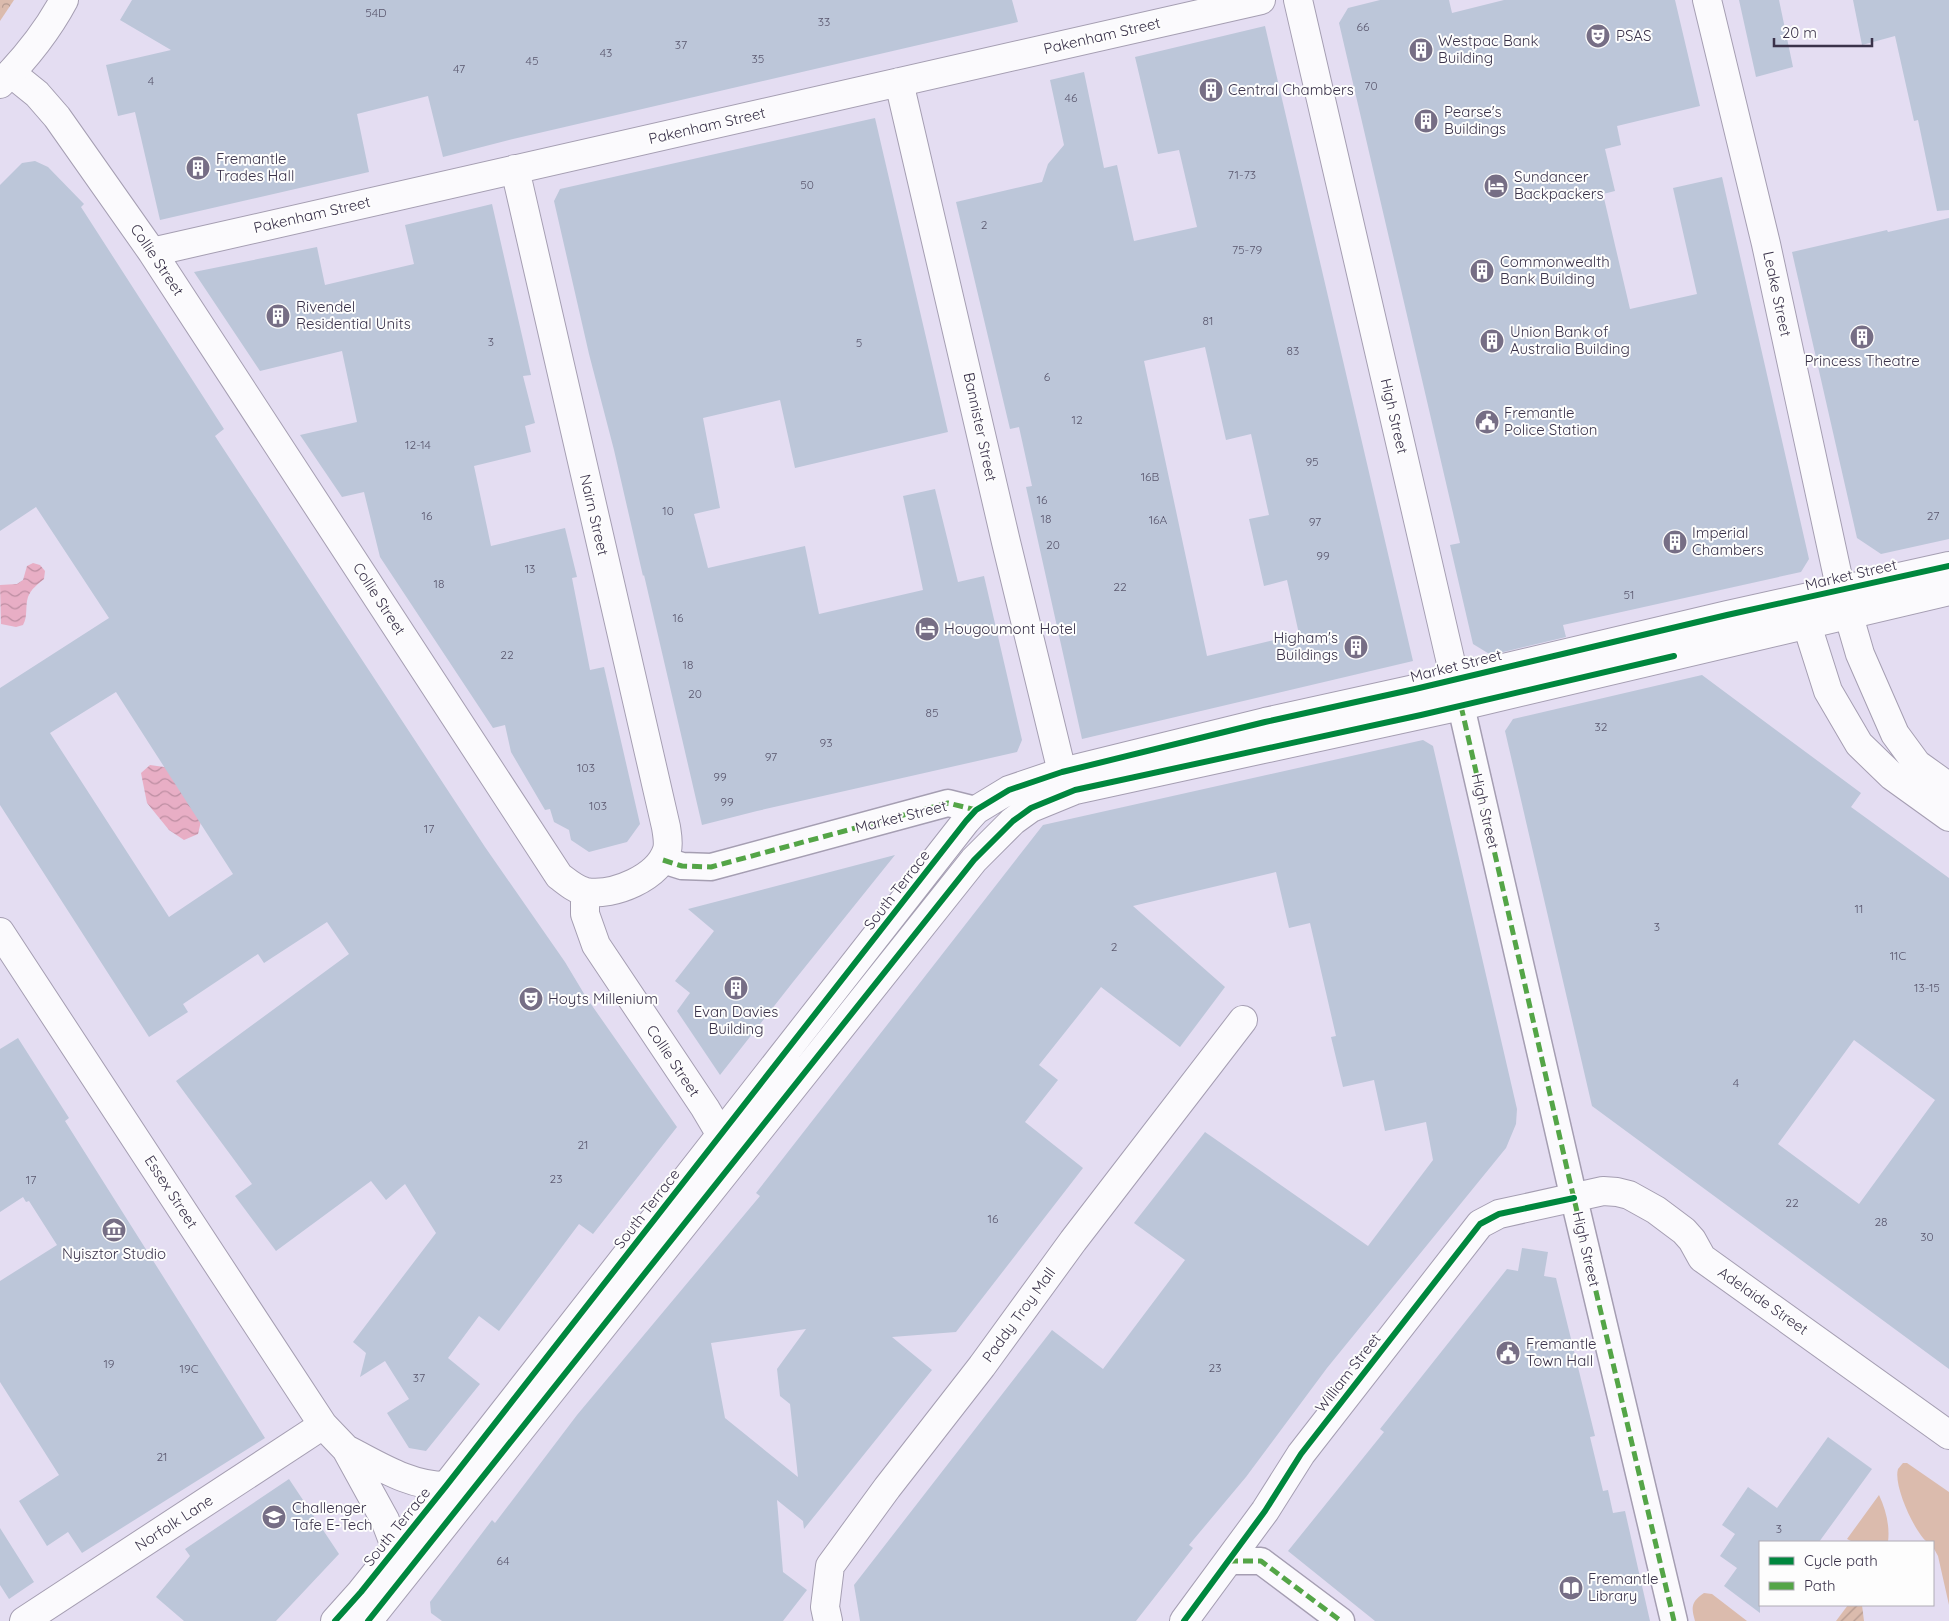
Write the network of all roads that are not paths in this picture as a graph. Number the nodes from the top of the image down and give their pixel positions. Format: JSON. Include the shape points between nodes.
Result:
{"nodes":[{"id":1,"x":64,"y":0,"type":"edge"},
{"id":2,"x":1261,"y":0,"type":"edge"},
{"id":3,"x":1298,"y":0,"type":"edge"},
{"id":4,"x":1708,"y":0,"type":"edge"},
{"id":5,"x":6,"y":78,"type":"edge"},
{"id":6,"x":899,"y":82,"type":"junction"},
{"id":7,"x":515,"y":169,"type":"junction"},
{"id":8,"x":152,"y":252,"type":"junction"},
{"id":9,"x":1949,"y":566,"type":"edge"},
{"id":10,"x":1949,"y":591,"type":"edge"},
{"id":11,"x":1845,"y":602,"type":"junction"},
{"id":12,"x":1805,"y":612,"type":"junction"},
{"id":13,"x":1454,"y":679,"type":"junction"},
{"id":14,"x":1461,"y":706,"type":"junction"},
{"id":15,"x":1062,"y":772,"type":"junction"},
{"id":16,"x":1949,"y":788,"type":"edge"},
{"id":17,"x":976,"y":810,"type":"junction"},
{"id":18,"x":1949,"y":817,"type":"edge"},
{"id":19,"x":663,"y":860,"type":"junction"},
{"id":20,"x":585,"y":892,"type":"junction"},
{"id":21,"x":0,"y":932,"type":"edge"},
{"id":22,"x":1243,"y":1020,"type":"dead end"},
{"id":23,"x":721,"y":1135,"type":"junction"},
{"id":24,"x":1574,"y":1198,"type":"junction"},
{"id":25,"x":323,"y":1425,"type":"junction"},
{"id":26,"x":1949,"y":1435,"type":"edge"},
{"id":27,"x":346,"y":1449,"type":"junction"},
{"id":28,"x":446,"y":1486,"type":"junction"},
{"id":29,"x":396,"y":1549,"type":"junction"},
{"id":30,"x":1228,"y":1561,"type":"junction"},
{"id":31,"x":24,"y":1621,"type":"edge"},
{"id":32,"x":335,"y":1621,"type":"edge"},
{"id":33,"x":368,"y":1621,"type":"edge"},
{"id":34,"x":828,"y":1621,"type":"edge"},
{"id":35,"x":1184,"y":1621,"type":"edge"},
{"id":36,"x":1341,"y":1621,"type":"edge"},
{"id":37,"x":1674,"y":1621,"type":"edge"}],
"edges":[{"from":1,"to":5,"type":"street","via":[[55,17]]},
{"from":2,"to":6,"type":"street","name":"Pakenham Street"},
{"from":3,"to":13,"type":"street","name":"High Street"},
{"from":4,"to":11,"type":"street","name":"Leake Street"},
{"from":5,"to":8,"type":"street","name":"Collie Street","via":[[37,94],[57,117]]},
{"from":6,"to":7,"type":"street","name":"Pakenham Street"},
{"from":6,"to":15,"type":"street","name":"Bannister Street"},
{"from":7,"to":8,"type":"street","name":"Pakenham Street"},
{"from":7,"to":19,"type":"street","name":"Nairn Street","via":[[666,827],[668,848]]},
{"from":8,"to":20,"type":"street","name":"Collie Street","via":[[559,876]]},
{"from":9,"to":11,"type":"street","name":"Market Street"},
{"from":10,"to":11,"type":"street","name":"Market Street"},
{"from":11,"to":12,"type":"street","name":"Market Street"},
{"from":11,"to":16,"type":"street","name":"Leake Street","via":[[1860,654],[1895,734],[1917,764]]},
{"from":12,"to":13,"type":"street","name":"Market Street"},
{"from":12,"to":14,"type":"street","name":"Market Street"},
{"from":12,"to":18,"type":"street","via":[[1828,691],[1859,744],[1892,776]]},
{"from":13,"to":14,"type":"street","name":"High Street"},
{"from":13,"to":15,"type":"street","name":"Market Street"},
{"from":14,"to":24,"type":"street","name":"High Street"},
{"from":14,"to":33,"type":"street","name":"Market Street","via":[[1075,790],[1031,808],[1013,821],[974,860]]},
{"from":15,"to":17,"type":"street","name":"Market Street","via":[[1009,790]]},
{"from":17,"to":19,"type":"street","name":"Market Street","via":[[948,804],[712,867],[682,866]]},
{"from":17,"to":23,"type":"street","name":"South Terrace"},
{"from":19,"to":20,"type":"street","via":[[648,876],[629,885]]},
{"from":20,"to":23,"type":"street","name":"Collie Street","via":[[585,914],[596,945]]},
{"from":21,"to":25,"type":"street","name":"Essex Street"},
{"from":22,"to":34,"type":"street","name":"Paddy Troy Mall","via":[[830,1566],[825,1607]]},
{"from":23,"to":28,"type":"street","name":"South Terrace"},
{"from":24,"to":26,"type":"street","name":"Adelaide Street","via":[[1603,1191],[1639,1199],[1684,1231],[1702,1258]]},
{"from":24,"to":30,"type":"street","name":"William Street","via":[[1499,1214],[1480,1224],[1302,1454]]},
{"from":24,"to":37,"type":"street","name":"High Street"},
{"from":25,"to":27,"type":"street","name":"Essex Street"},
{"from":25,"to":31,"type":"street","name":"Norfolk Lane"},
{"from":27,"to":28,"type":"street","name":"Essex Street","via":[[414,1482]]},
{"from":27,"to":29,"type":"street","name":"Essex Street","via":[[385,1520]]},
{"from":28,"to":29,"type":"street","name":"South Terrace"},
{"from":29,"to":32,"type":"street","name":"South Terrace"},
{"from":30,"to":35,"type":"street","name":"William Street"},
{"from":30,"to":36,"type":"street","via":[[1261,1561]]}]}
